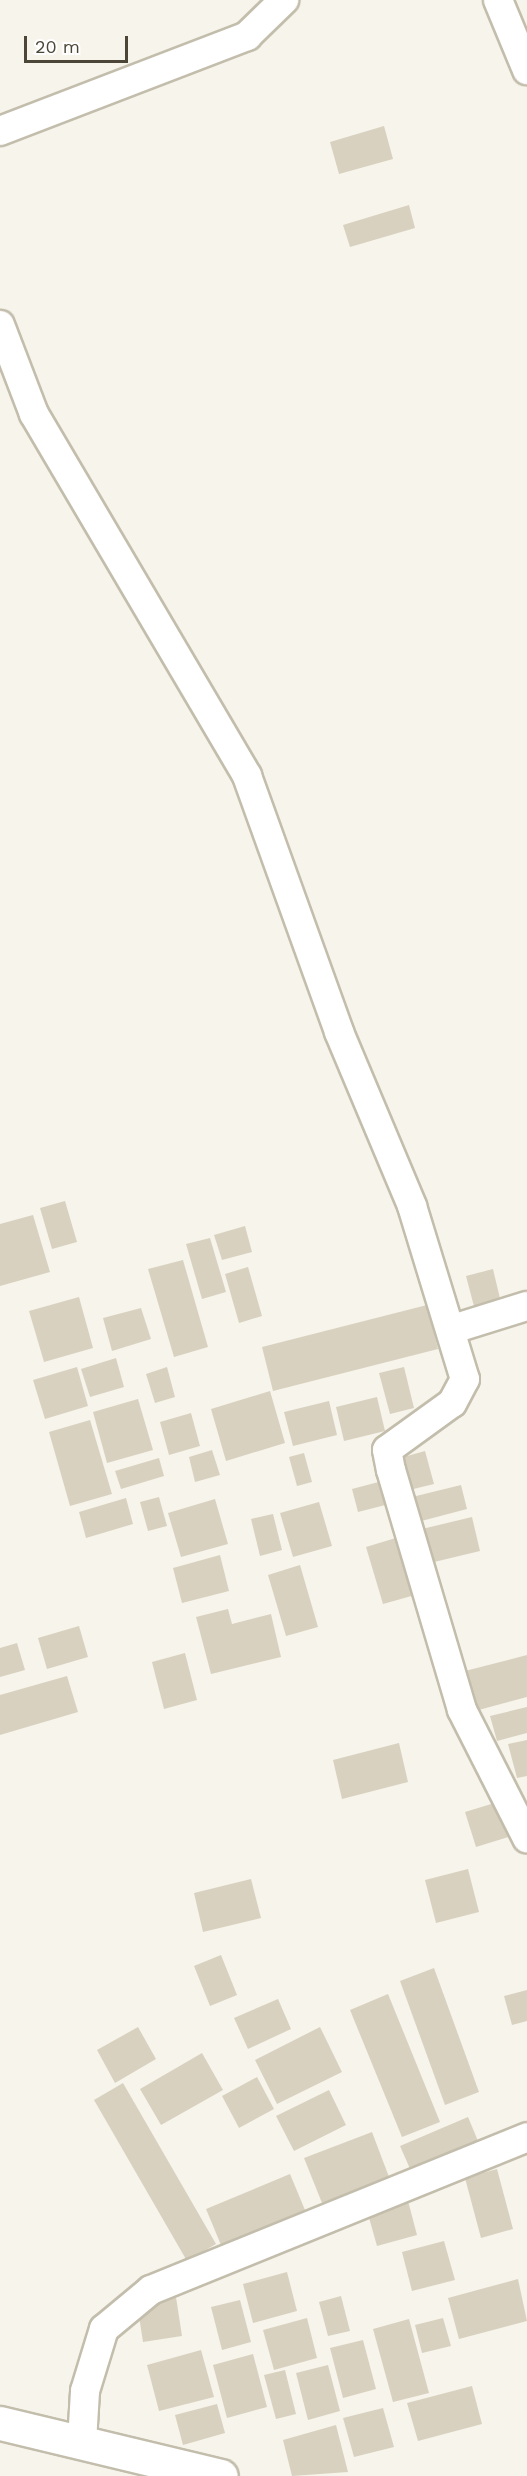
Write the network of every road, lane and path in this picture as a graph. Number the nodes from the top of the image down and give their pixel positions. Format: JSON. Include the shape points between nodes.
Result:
{"nodes":[{"id":1,"x":284,"y":0,"type":"edge"},
{"id":2,"x":498,"y":0,"type":"edge"},
{"id":3,"x":527,"y":70,"type":"edge"},
{"id":4,"x":0,"y":131,"type":"edge"},
{"id":5,"x":0,"y":326,"type":"edge"},
{"id":6,"x":527,"y":1306,"type":"edge"},
{"id":7,"x":453,"y":1329,"type":"junction"},
{"id":8,"x":527,"y":1838,"type":"edge"},
{"id":9,"x":527,"y":2138,"type":"edge"},
{"id":10,"x":0,"y":2423,"type":"edge"},
{"id":11,"x":82,"y":2442,"type":"junction"},
{"id":12,"x":221,"y":2476,"type":"edge"}],
"edges":[{"from":1,"to":4,"type":"street","via":[[247,36]]},
{"from":2,"to":3,"type":"street"},
{"from":5,"to":7,"type":"street","via":[[39,424],[247,776],[339,1032],[412,1206]]},
{"from":6,"to":7,"type":"street"},
{"from":7,"to":8,"type":"street","via":[[465,1379],[453,1404],[387,1450],[462,1710]]},
{"from":9,"to":11,"type":"street","via":[[151,2290],[104,2329],[85,2391]]},
{"from":10,"to":11,"type":"street"},
{"from":11,"to":12,"type":"street"}]}
